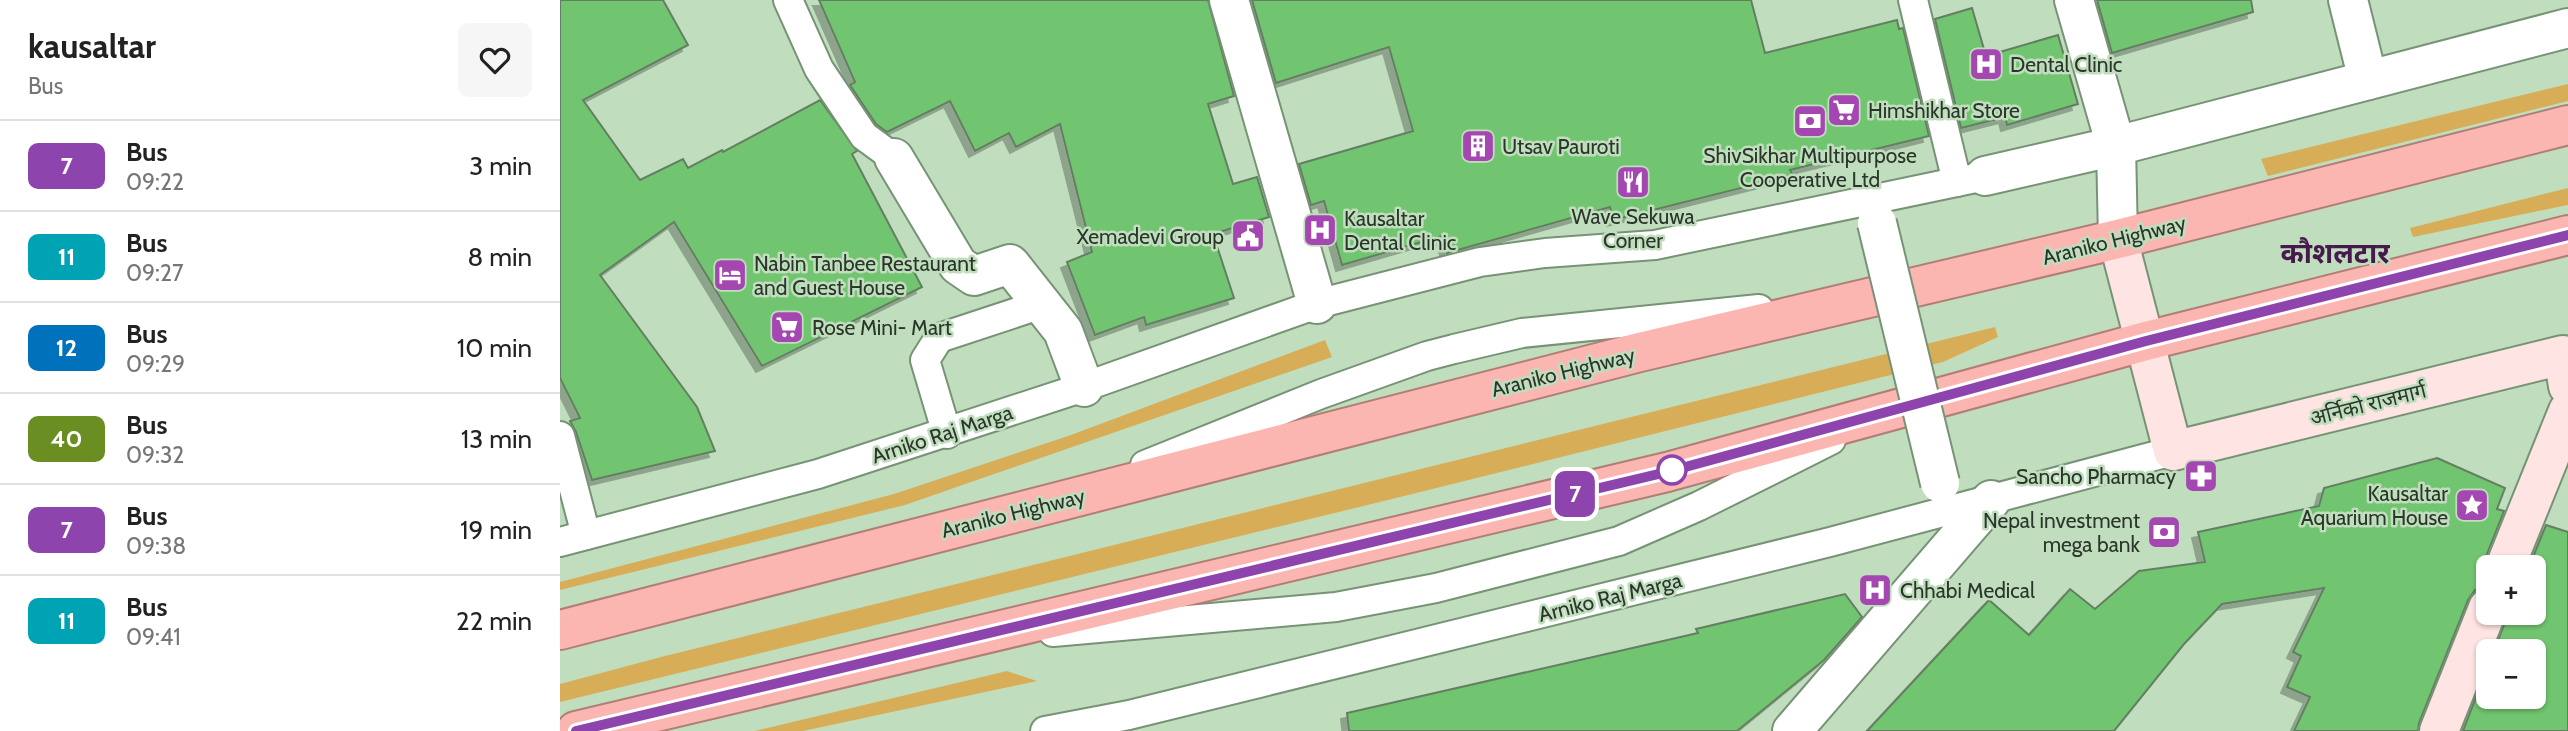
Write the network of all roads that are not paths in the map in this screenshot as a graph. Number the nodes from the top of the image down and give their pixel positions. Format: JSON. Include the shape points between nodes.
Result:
{"nodes":[{"id":1,"x":788,"y":0,"type":"edge"},
{"id":2,"x":1229,"y":0,"type":"edge"},
{"id":3,"x":1913,"y":0,"type":"edge"},
{"id":4,"x":2074,"y":0,"type":"edge"},
{"id":5,"x":2348,"y":0,"type":"edge"},
{"id":6,"x":2568,"y":28,"type":"edge"},
{"id":7,"x":2368,"y":80,"type":"junction"},
{"id":8,"x":2568,"y":125,"type":"edge"},
{"id":9,"x":2116,"y":146,"type":"junction"},
{"id":10,"x":894,"y":158,"type":"joint"},
{"id":11,"x":1971,"y":179,"type":"junction"},
{"id":12,"x":1877,"y":223,"type":"dead end"},
{"id":13,"x":2568,"y":235,"type":"edge"},
{"id":14,"x":2118,"y":239,"type":"junction"},
{"id":15,"x":1042,"y":304,"type":"junction"},
{"id":16,"x":1317,"y":304,"type":"junction"},
{"id":17,"x":2146,"y":341,"type":"junction"},
{"id":18,"x":2566,"y":365,"type":"edge"},
{"id":19,"x":1084,"y":387,"type":"junction"},
{"id":20,"x":2568,"y":411,"type":"edge"},
{"id":21,"x":1887,"y":412,"type":"junction"},
{"id":22,"x":947,"y":433,"type":"junction"},
{"id":23,"x":560,"y":436,"type":"edge"},
{"id":24,"x":2173,"y":452,"type":"junction"},
{"id":25,"x":1940,"y":483,"type":"dead end"},
{"id":26,"x":1991,"y":500,"type":"junction"},
{"id":27,"x":573,"y":538,"type":"edge"},
{"id":28,"x":2510,"y":555,"type":"edge"},
{"id":29,"x":2481,"y":625,"type":"edge"},
{"id":30,"x":560,"y":630,"type":"edge"},
{"id":31,"x":954,"y":641,"type":"junction"},
{"id":32,"x":576,"y":731,"type":"edge"},
{"id":33,"x":1045,"y":731,"type":"edge"},
{"id":34,"x":1792,"y":731,"type":"edge"},
{"id":35,"x":2439,"y":731,"type":"edge"}],
"edges":[{"from":1,"to":10,"type":"lane","via":[[818,69],[864,136]]},
{"from":2,"to":16,"type":"street"},
{"from":3,"to":11,"type":"lane"},
{"from":4,"to":9,"type":"street"},
{"from":5,"to":7,"type":"street"},
{"from":6,"to":7,"type":"street"},
{"from":7,"to":9,"type":"street"},
{"from":8,"to":14,"type":"highway","name":"Araniko Highway"},
{"from":9,"to":11,"type":"street"},
{"from":9,"to":14,"type":"street"},
{"from":10,"to":15,"type":"street","via":[[958,265],[974,276],[1010,264]]},
{"from":11,"to":16,"type":"lane","name":"Arniko Raj Marga","via":[[1655,245],[1480,262]]},
{"from":12,"to":25,"type":"street","bridge":true},
{"from":13,"to":17,"type":"highway"},
{"from":14,"to":17,"type":"main road"},
{"from":14,"to":30,"type":"highway","name":"Araniko Highway","via":[[1626,355]]},
{"from":15,"to":19,"type":"street","via":[[1063,331]]},
{"from":15,"to":22,"type":"lane","via":[[939,338],[925,360]]},
{"from":16,"to":19,"type":"lane","name":"Arniko Raj Marga"},
{"from":17,"to":21,"type":"highway"},
{"from":17,"to":24,"type":"main road"},
{"from":18,"to":24,"type":"main road","name":"अर्निको राजमार्ग"},
{"from":19,"to":22,"type":"lane","name":"Arniko Raj Marga"},
{"from":20,"to":28,"type":"main road"},
{"from":21,"to":31,"type":"highway","via":[[1653,475]]},
{"from":21,"to":31,"type":"lane","via":[[1619,541],[1436,589],[1336,607]]},
{"from":22,"to":27,"type":"lane","name":"Arniko Raj Marga","via":[[818,474]]},
{"from":23,"to":27,"type":"lane"},
{"from":24,"to":26,"type":"lane","name":"Arniko Raj Marga"},
{"from":26,"to":33,"type":"lane","name":"Arniko Raj Marga","via":[[1129,715]]},
{"from":26,"to":34,"type":"street"},
{"from":29,"to":35,"type":"main road"},
{"from":31,"to":32,"type":"highway"}]}
